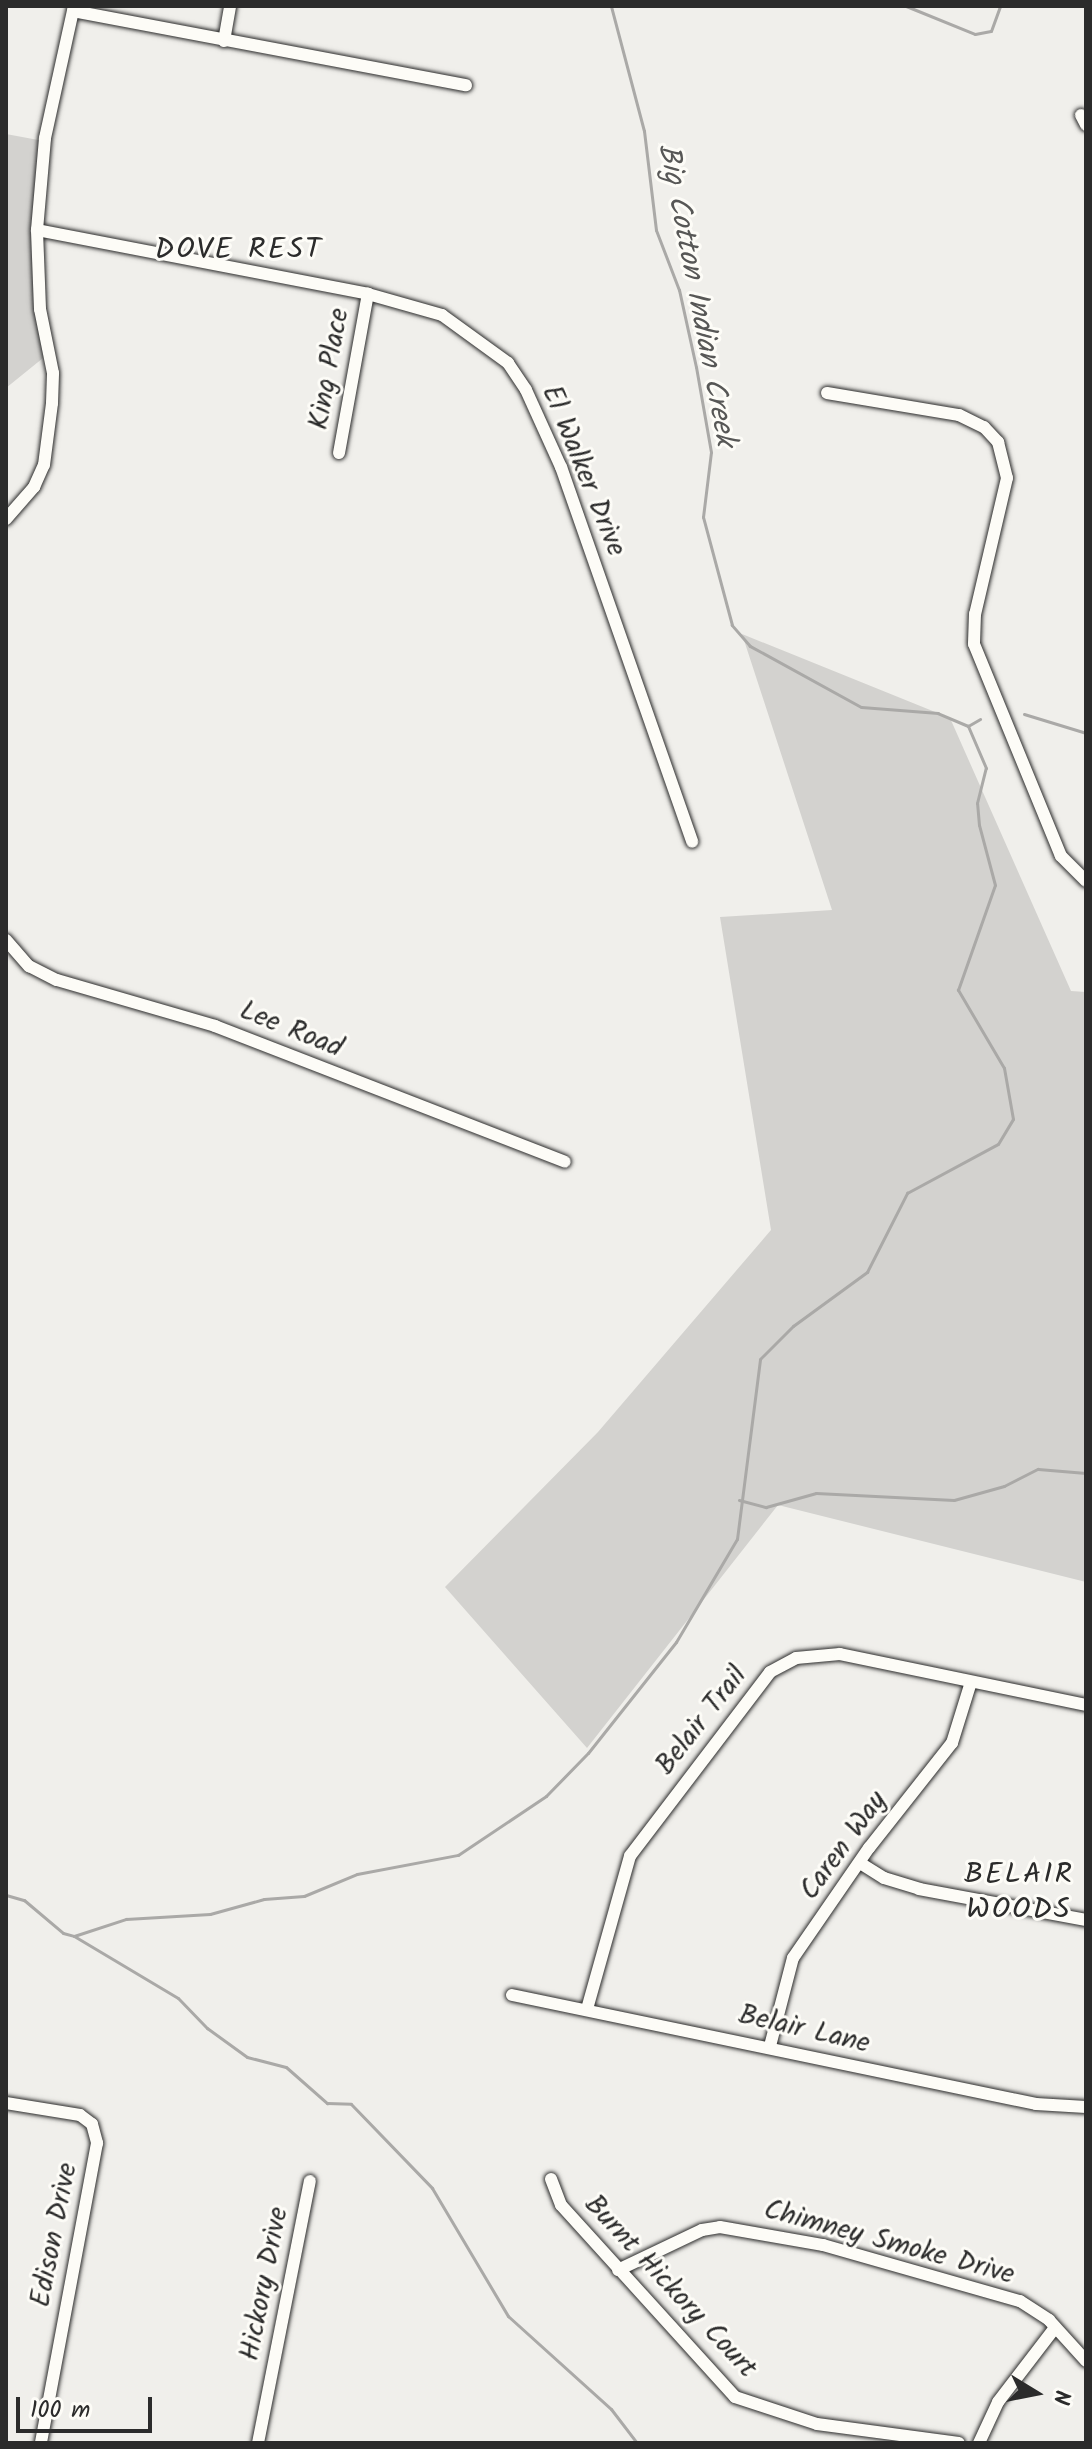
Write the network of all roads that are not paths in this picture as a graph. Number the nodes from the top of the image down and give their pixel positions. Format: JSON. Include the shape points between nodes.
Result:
{"nodes":[{"id":1,"x":230,"y":6,"type":"edge"},
{"id":2,"x":74,"y":8,"type":"edge"},
{"id":3,"x":224,"y":41,"type":"junction"},
{"id":4,"x":466,"y":85,"type":"dead end"},
{"id":5,"x":37,"y":230,"type":"junction"},
{"id":6,"x":368,"y":294,"type":"junction"},
{"id":7,"x":827,"y":393,"type":"dead end"},
{"id":8,"x":339,"y":453,"type":"dead end"},
{"id":9,"x":6,"y":519,"type":"edge"},
{"id":10,"x":692,"y":842,"type":"dead end"},
{"id":11,"x":1086,"y":881,"type":"edge"},
{"id":12,"x":6,"y":940,"type":"edge"},
{"id":13,"x":565,"y":1162,"type":"dead end"},
{"id":14,"x":971,"y":1682,"type":"junction"},
{"id":15,"x":1086,"y":1705,"type":"edge"},
{"id":16,"x":860,"y":1863,"type":"junction"},
{"id":17,"x":1086,"y":1920,"type":"edge"},
{"id":18,"x":512,"y":1995,"type":"dead end"},
{"id":19,"x":587,"y":2009,"type":"junction"},
{"id":20,"x":770,"y":2046,"type":"junction"},
{"id":21,"x":6,"y":2103,"type":"edge"},
{"id":22,"x":1086,"y":2107,"type":"edge"},
{"id":23,"x":551,"y":2179,"type":"dead end"},
{"id":24,"x":310,"y":2181,"type":"dead end"},
{"id":25,"x":618,"y":2270,"type":"junction"},
{"id":26,"x":1054,"y":2329,"type":"junction"},
{"id":27,"x":1086,"y":2361,"type":"edge"},
{"id":28,"x":41,"y":2443,"type":"edge"},
{"id":29,"x":258,"y":2443,"type":"edge"},
{"id":30,"x":959,"y":2443,"type":"edge"},
{"id":31,"x":979,"y":2443,"type":"edge"}],
"edges":[{"from":1,"to":3,"type":"street"},
{"from":2,"to":3,"type":"street"},
{"from":2,"to":5,"type":"street","via":[[45,138]]},
{"from":3,"to":4,"type":"street"},
{"from":5,"to":6,"type":"street","name":"El Walker Drive","via":[[283,273]]},
{"from":5,"to":9,"type":"street","via":[[52,403],[44,465],[34,487]]},
{"from":6,"to":8,"type":"street","name":"King Place"},
{"from":6,"to":10,"type":"street","name":"El Walker Drive","via":[[442,315],[471,332],[518,376],[561,467]]},
{"from":7,"to":11,"type":"street","via":[[959,415],[984,427],[998,442],[1006,486],[975,614],[974,644],[1061,856]]},
{"from":12,"to":13,"type":"street","name":"Lee Road","via":[[29,966],[57,980],[215,1026]]},
{"from":14,"to":15,"type":"street","name":"Belair Trail"},
{"from":14,"to":16,"type":"street","name":"Caren Way","via":[[952,1743]]},
{"from":14,"to":19,"type":"street","name":"Belair Trail","via":[[840,1654],[796,1658],[770,1672],[630,1856]]},
{"from":16,"to":17,"type":"street","via":[[884,1878],[919,1889]]},
{"from":16,"to":20,"type":"street","name":"Caren Way","via":[[793,1958]]},
{"from":18,"to":19,"type":"street","name":"Belair Lane"},
{"from":19,"to":20,"type":"street","name":"Belair Lane"},
{"from":20,"to":22,"type":"street","name":"Belair Lane","via":[[1036,2104]]},
{"from":21,"to":28,"type":"street","name":"Edison Drive","via":[[80,2115],[92,2124],[97,2143]]},
{"from":23,"to":25,"type":"street","name":"Burnt Hickory Court","via":[[561,2205]]},
{"from":24,"to":29,"type":"street","name":"Hickory Drive"},
{"from":25,"to":26,"type":"street","name":"Chimney Smoke Drive","via":[[702,2230],[746,2230],[984,2288],[1020,2301]]},
{"from":25,"to":30,"type":"street","name":"Burnt Hickory Court","via":[[735,2397],[817,2424]]},
{"from":26,"to":27,"type":"street","name":"Chimney Smoke Drive"},
{"from":26,"to":31,"type":"street","via":[[998,2402]]}]}
